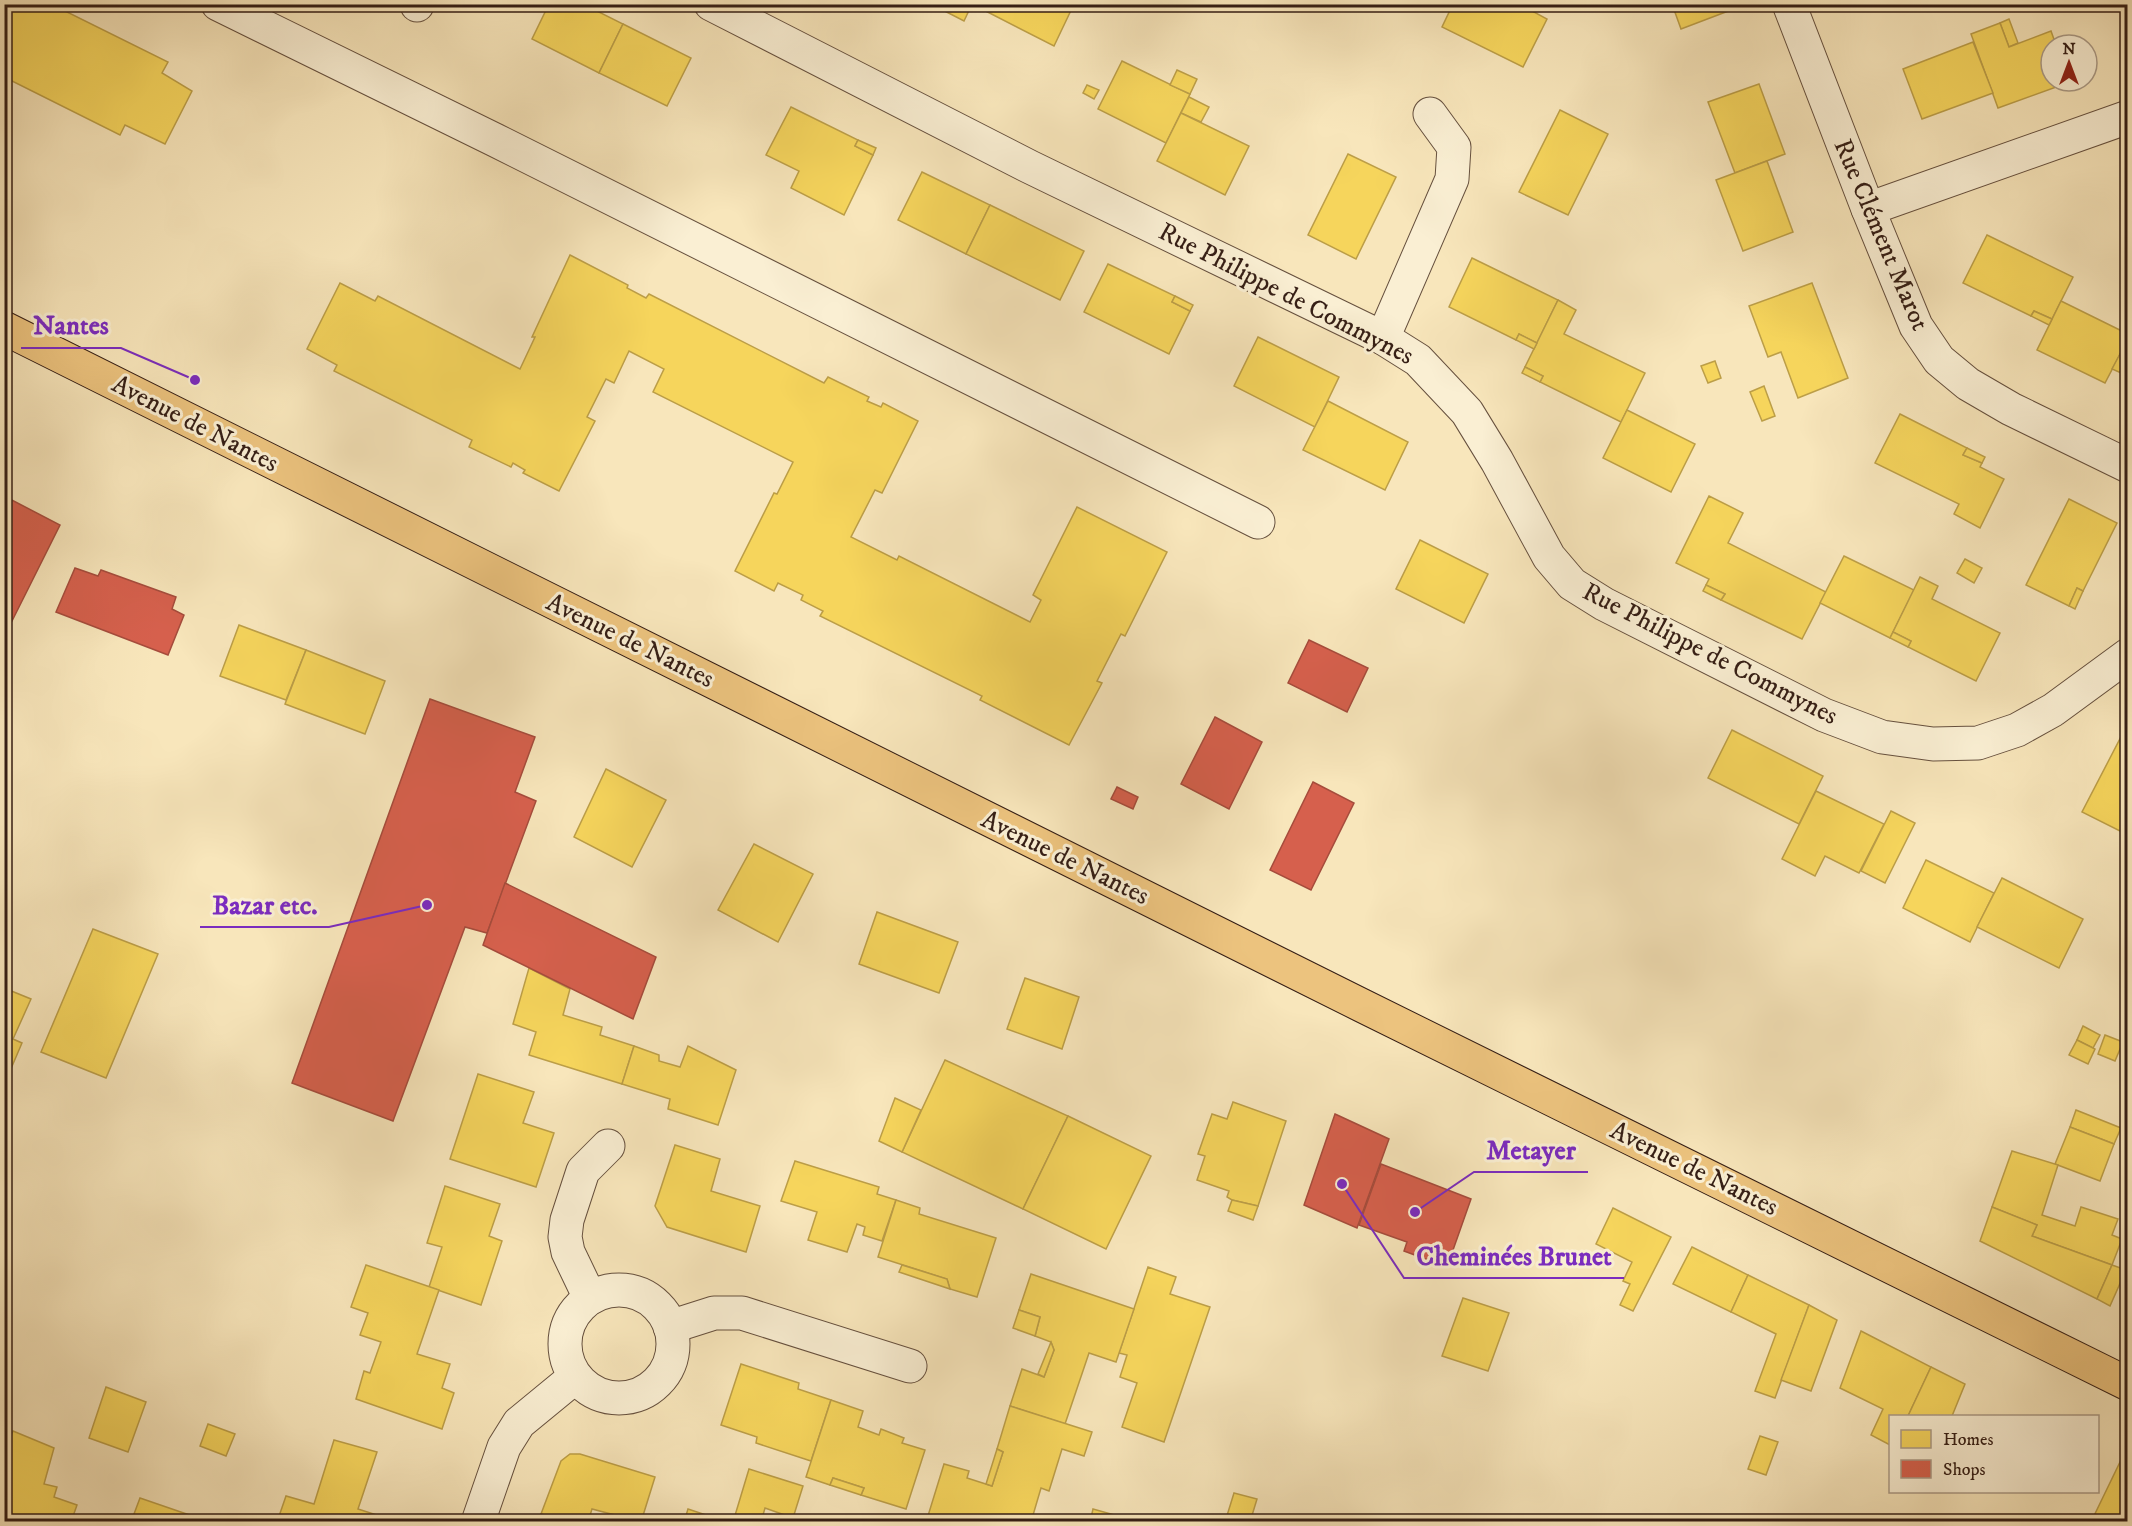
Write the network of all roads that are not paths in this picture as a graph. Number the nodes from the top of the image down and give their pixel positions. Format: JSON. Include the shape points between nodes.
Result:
{"nodes":[{"id":1,"x":218,"y":4,"type":"edge"},
{"id":2,"x":711,"y":4,"type":"edge"},
{"id":3,"x":1790,"y":4,"type":"edge"},
{"id":4,"x":1430,"y":114,"type":"dead end"},
{"id":5,"x":2127,"y":117,"type":"edge"},
{"id":6,"x":1868,"y":209,"type":"junction"},
{"id":7,"x":4,"y":328,"type":"edge"},
{"id":8,"x":1383,"y":338,"type":"junction"},
{"id":9,"x":2127,"y":466,"type":"edge"},
{"id":10,"x":1258,"y":522,"type":"dead end"},
{"id":11,"x":2127,"y":654,"type":"edge"},
{"id":12,"x":608,"y":1146,"type":"dead end"},
{"id":13,"x":590,"y":1298,"type":"junction"},
{"id":14,"x":670,"y":1328,"type":"junction"},
{"id":15,"x":910,"y":1366,"type":"dead end"},
{"id":16,"x":575,"y":1377,"type":"junction"},
{"id":17,"x":2127,"y":1384,"type":"edge"},
{"id":18,"x":478,"y":1521,"type":"edge"}],
"edges":[{"from":1,"to":10,"type":"street"},
{"from":2,"to":8,"type":"street","name":"Rue Philippe de Commynes","via":[[1030,167]]},
{"from":3,"to":6,"type":"street","name":"Rue Clément Marot"},
{"from":4,"to":8,"type":"street","via":[[1454,147],[1452,179]]},
{"from":5,"to":6,"type":"street"},
{"from":6,"to":9,"type":"street","name":"Rue Clément Marot","via":[[1916,326],[1939,360],[1968,384],[2011,409]]},
{"from":7,"to":17,"type":"main road","name":"Avenue de Nantes"},
{"from":8,"to":11,"type":"street","name":"Rue Philippe de Commynes","via":[[1418,360],[1467,412],[1548,557],[1572,584],[1824,715],[1882,737],[1933,744],[1978,743],[2017,730],[2053,710]]},
{"from":12,"to":13,"type":"street","via":[[583,1171],[567,1220],[568,1252]]},
{"from":13,"to":14,"type":"street","via":[[605,1291],[638,1293],[663,1313]]},
{"from":13,"to":16,"type":"street","via":[[568,1324],[567,1360]]},
{"from":14,"to":15,"type":"street","via":[[714,1313],[742,1313]]},
{"from":14,"to":16,"type":"street","via":[[673,1344],[663,1375],[636,1395],[603,1395]]},
{"from":16,"to":18,"type":"street","via":[[519,1423],[504,1447]]}]}
